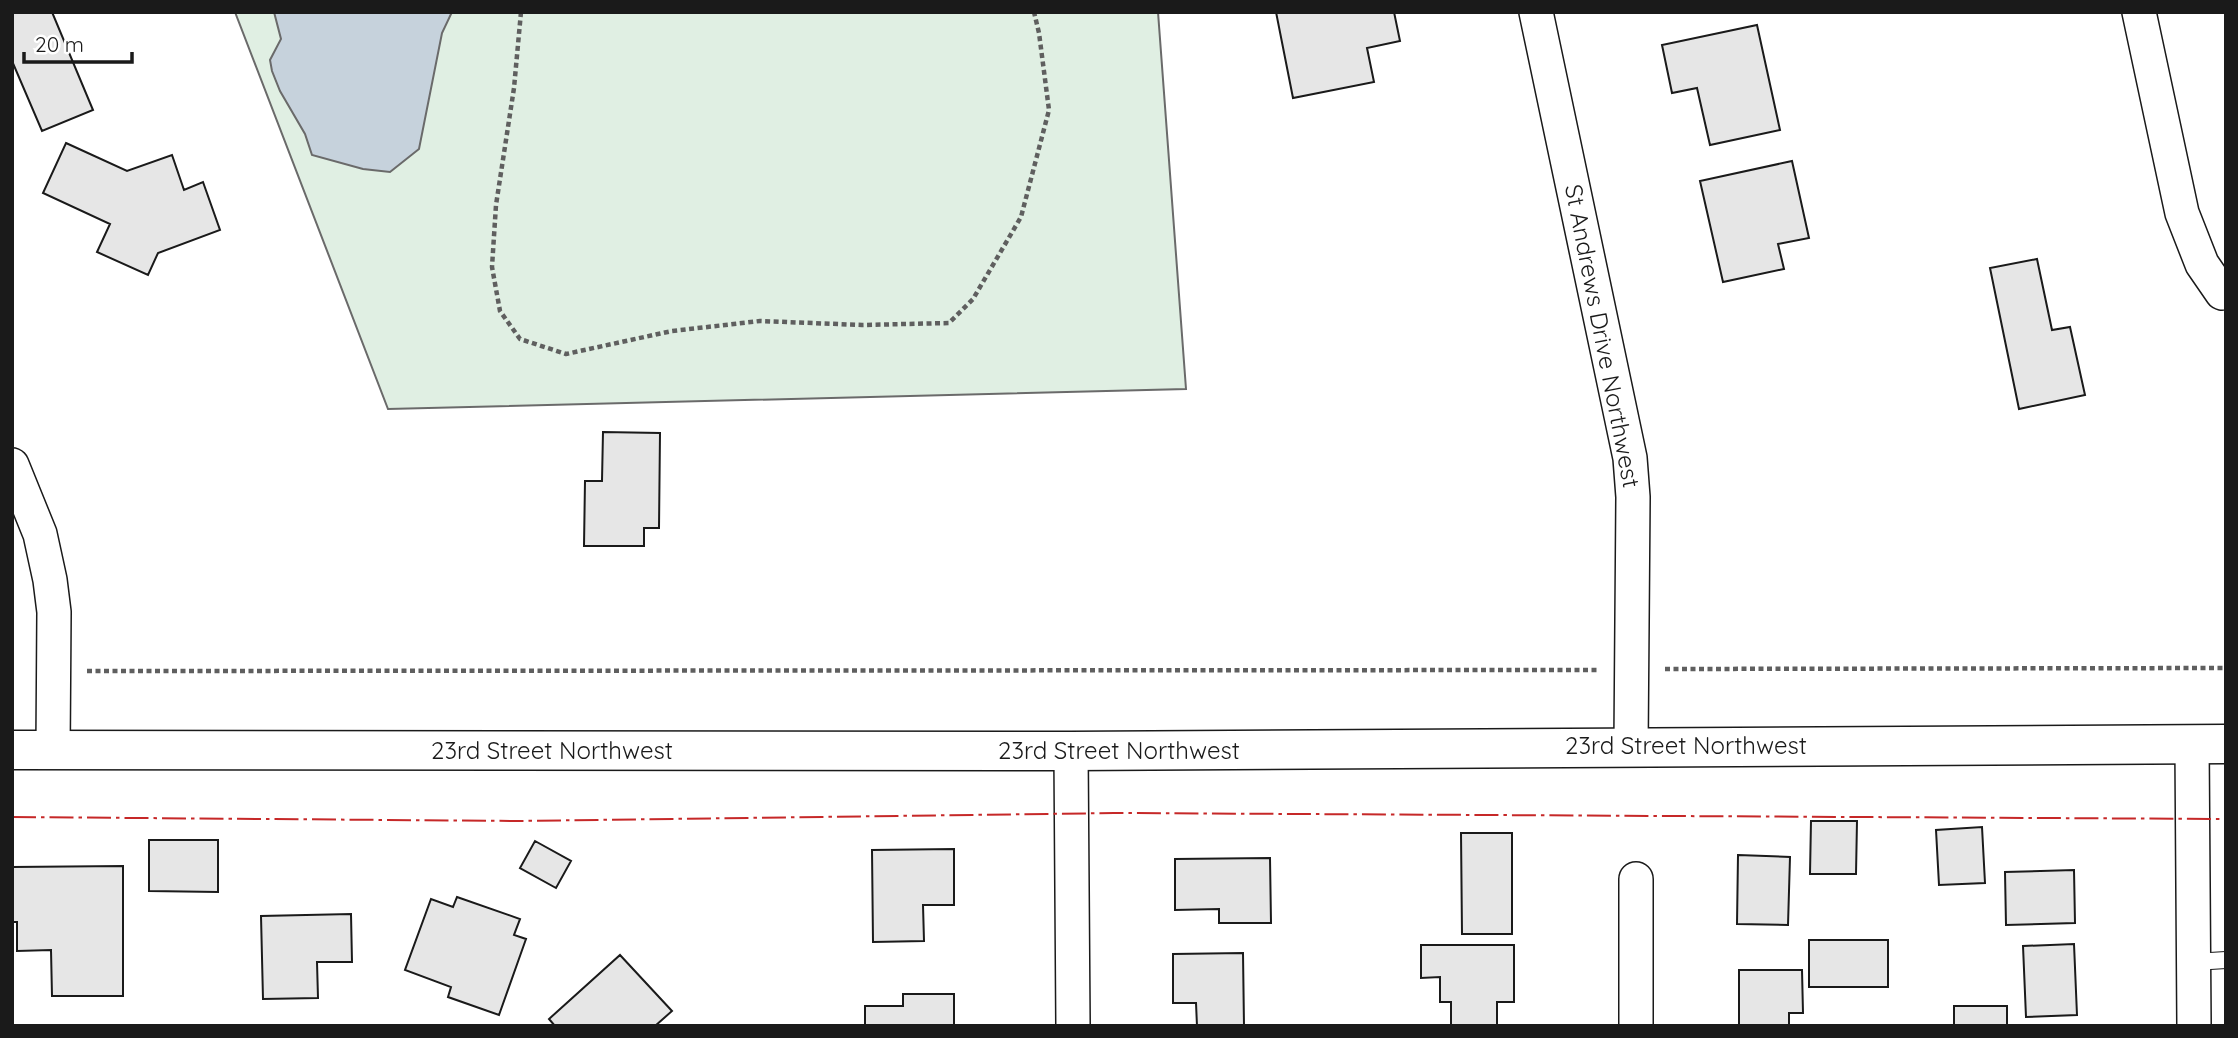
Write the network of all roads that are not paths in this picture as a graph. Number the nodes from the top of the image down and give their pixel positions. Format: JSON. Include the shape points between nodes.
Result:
{"nodes":[{"id":1,"x":1536,"y":12,"type":"edge"},
{"id":2,"x":2139,"y":12,"type":"edge"},
{"id":3,"x":2222,"y":293,"type":"dead end"},
{"id":4,"x":12,"y":465,"type":"edge"},
{"id":5,"x":2209,"y":744,"type":"edge"},
{"id":6,"x":1631,"y":747,"type":"junction"},
{"id":7,"x":12,"y":750,"type":"edge"},
{"id":8,"x":53,"y":750,"type":"junction"},
{"id":9,"x":1071,"y":751,"type":"junction"},
{"id":10,"x":1636,"y":879,"type":"dead end"},
{"id":11,"x":2210,"y":961,"type":"edge"},
{"id":12,"x":1073,"y":1026,"type":"edge"},
{"id":13,"x":1636,"y":1026,"type":"edge"},
{"id":14,"x":2194,"y":1026,"type":"edge"}],
"edges":[{"from":1,"to":6,"type":"street","name":"St Andrews Drive Northwest","via":[[1630,458]]},
{"from":2,"to":3,"type":"street","via":[[2182,213],[2202,264]]},
{"from":4,"to":8,"type":"street","via":[[40,534],[50,580]]},
{"from":5,"to":6,"type":"street","name":"23rd Street Northwest"},
{"from":5,"to":11,"type":"street"},
{"from":6,"to":9,"type":"street","name":"23rd Street Northwest"},
{"from":7,"to":8,"type":"street","name":"23rd Street Northwest"},
{"from":8,"to":9,"type":"street","name":"23rd Street Northwest"},
{"from":9,"to":12,"type":"street"},
{"from":10,"to":13,"type":"street"},
{"from":11,"to":14,"type":"street"}]}
